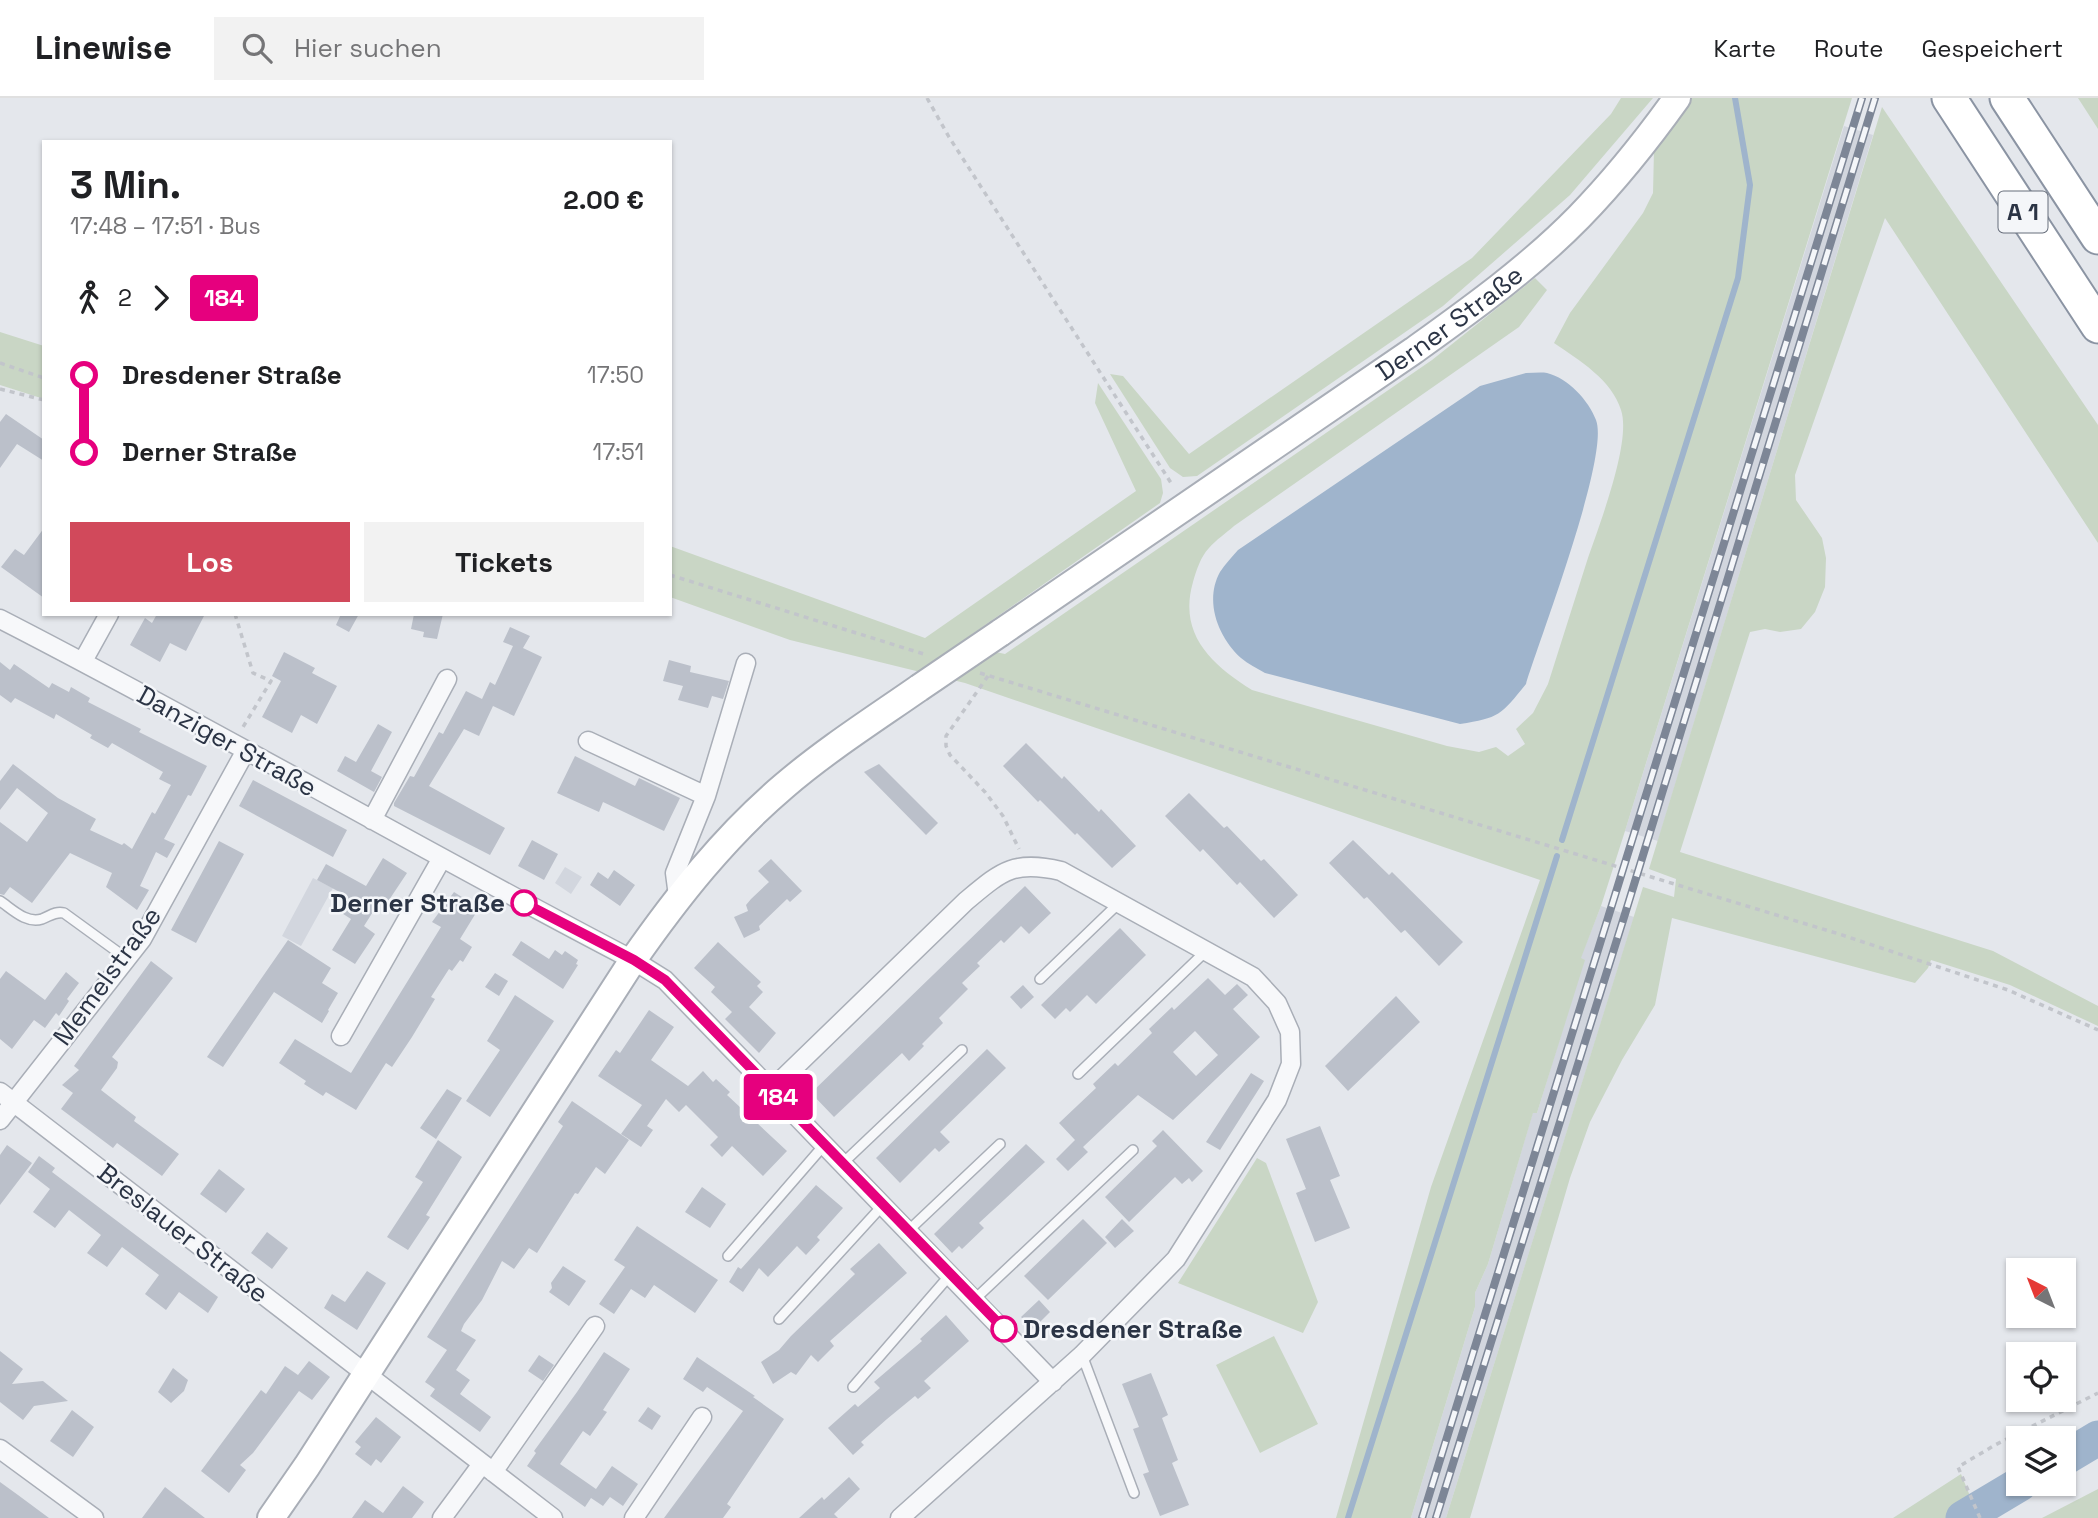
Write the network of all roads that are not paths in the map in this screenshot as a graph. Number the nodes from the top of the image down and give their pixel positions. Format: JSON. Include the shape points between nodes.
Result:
{"nodes":[{"id":1,"x":1677,"y":98,"type":"edge"},
{"id":2,"x":1948,"y":98,"type":"edge"},
{"id":3,"x":2007,"y":98,"type":"edge"},
{"id":4,"x":2098,"y":237,"type":"edge"},
{"id":5,"x":2098,"y":326,"type":"edge"},
{"id":6,"x":108,"y":616,"type":"edge"},
{"id":7,"x":0,"y":619,"type":"edge"},
{"id":8,"x":82,"y":662,"type":"junction"},
{"id":9,"x":746,"y":663,"type":"dead end"},
{"id":10,"x":447,"y":679,"type":"dead end"},
{"id":11,"x":588,"y":741,"type":"dead end"},
{"id":12,"x":238,"y":748,"type":"junction"},
{"id":13,"x":706,"y":796,"type":"junction"},
{"id":14,"x":372,"y":820,"type":"junction"},
{"id":15,"x":442,"y":858,"type":"junction"},
{"id":16,"x":678,"y":896,"type":"junction"},
{"id":17,"x":0,"y":901,"type":"edge"},
{"id":18,"x":1120,"y":902,"type":"junction"},
{"id":19,"x":1207,"y":950,"type":"junction"},
{"id":20,"x":126,"y":958,"type":"junction"},
{"id":21,"x":634,"y":960,"type":"junction"},
{"id":22,"x":1040,"y":979,"type":"dead end"},
{"id":23,"x":341,"y":1035,"type":"dead end"},
{"id":24,"x":961,"y":1050,"type":"dead end"},
{"id":25,"x":1077,"y":1074,"type":"dead end"},
{"id":26,"x":771,"y":1090,"type":"junction"},
{"id":27,"x":7,"y":1097,"type":"edge"},
{"id":28,"x":0,"y":1120,"type":"edge"},
{"id":29,"x":825,"y":1144,"type":"junction"},
{"id":30,"x":1000,"y":1144,"type":"dead end"},
{"id":31,"x":1133,"y":1150,"type":"dead end"},
{"id":32,"x":843,"y":1163,"type":"junction"},
{"id":33,"x":883,"y":1205,"type":"junction"},
{"id":34,"x":908,"y":1231,"type":"junction"},
{"id":35,"x":728,"y":1256,"type":"dead end"},
{"id":36,"x":950,"y":1275,"type":"junction"},
{"id":37,"x":974,"y":1300,"type":"junction"},
{"id":38,"x":779,"y":1319,"type":"dead end"},
{"id":39,"x":595,"y":1326,"type":"dead end"},
{"id":40,"x":1082,"y":1355,"type":"junction"},
{"id":41,"x":365,"y":1374,"type":"junction"},
{"id":42,"x":1053,"y":1381,"type":"junction"},
{"id":43,"x":853,"y":1387,"type":"dead end"},
{"id":44,"x":702,"y":1418,"type":"dead end"},
{"id":45,"x":0,"y":1448,"type":"edge"},
{"id":46,"x":487,"y":1468,"type":"junction"},
{"id":47,"x":1135,"y":1493,"type":"dead end"},
{"id":48,"x":94,"y":1518,"type":"edge"},
{"id":49,"x":271,"y":1518,"type":"edge"},
{"id":50,"x":442,"y":1518,"type":"edge"},
{"id":51,"x":553,"y":1518,"type":"edge"},
{"id":52,"x":634,"y":1518,"type":"edge"},
{"id":53,"x":900,"y":1518,"type":"edge"}],
"edges":[{"from":1,"to":16,"type":"street","name":"Derner Straße","bridge":true,"via":[[1578,218],[1528,264],[1423,344],[818,758],[736,831]]},
{"from":2,"to":5,"type":"highway","number":"A 1"},
{"from":3,"to":4,"type":"highway","number":"A 1"},
{"from":6,"to":8,"type":"street"},
{"from":7,"to":8,"type":"street","name":"Danziger Straße"},
{"from":8,"to":12,"type":"street","name":"Danziger Straße"},
{"from":9,"to":13,"type":"street"},
{"from":10,"to":14,"type":"street"},
{"from":11,"to":13,"type":"street"},
{"from":12,"to":14,"type":"street","name":"Danziger Straße"},
{"from":12,"to":20,"type":"street","name":"Memelstraße","via":[[142,939]]},
{"from":13,"to":16,"type":"street","via":[[675,873]]},
{"from":14,"to":15,"type":"street","name":"Danziger Straße"},
{"from":15,"to":21,"type":"street","name":"Danziger Straße"},
{"from":15,"to":23,"type":"street"},
{"from":16,"to":21,"type":"street","name":"Derner Straße"},
{"from":17,"to":20,"type":"lane","via":[[28,919],[64,913]]},
{"from":18,"to":19,"type":"street"},
{"from":18,"to":22,"type":"lane"},
{"from":18,"to":26,"type":"street","via":[[1061,870],[1027,866],[997,875]]},
{"from":19,"to":25,"type":"lane"},
{"from":19,"to":40,"type":"street","via":[[1254,977],[1277,1003],[1290,1032],[1290,1064],[1277,1100],[1176,1259]]},
{"from":20,"to":27,"type":"street","name":"Memelstraße"},
{"from":21,"to":26,"type":"street","via":[[665,980]]},
{"from":21,"to":41,"type":"street","name":"Derner Straße"},
{"from":24,"to":32,"type":"lane"},
{"from":26,"to":29,"type":"street"},
{"from":27,"to":28,"type":"street","name":"Memelstraße"},
{"from":27,"to":41,"type":"street","name":"Breslauer Straße"},
{"from":29,"to":32,"type":"street"},
{"from":29,"to":35,"type":"lane"},
{"from":30,"to":34,"type":"lane"},
{"from":31,"to":37,"type":"lane"},
{"from":32,"to":33,"type":"street"},
{"from":33,"to":34,"type":"street"},
{"from":33,"to":38,"type":"lane"},
{"from":34,"to":36,"type":"street"},
{"from":36,"to":37,"type":"street"},
{"from":36,"to":43,"type":"lane"},
{"from":37,"to":42,"type":"street"},
{"from":39,"to":46,"type":"street"},
{"from":40,"to":42,"type":"street"},
{"from":40,"to":47,"type":"lane"},
{"from":41,"to":46,"type":"street","name":"Breslauer Straße"},
{"from":41,"to":49,"type":"street","name":"Derner Straße"},
{"from":42,"to":53,"type":"street"},
{"from":44,"to":52,"type":"street"},
{"from":45,"to":48,"type":"street"},
{"from":46,"to":50,"type":"street"},
{"from":46,"to":51,"type":"street","name":"Breslauer Straße"}]}
